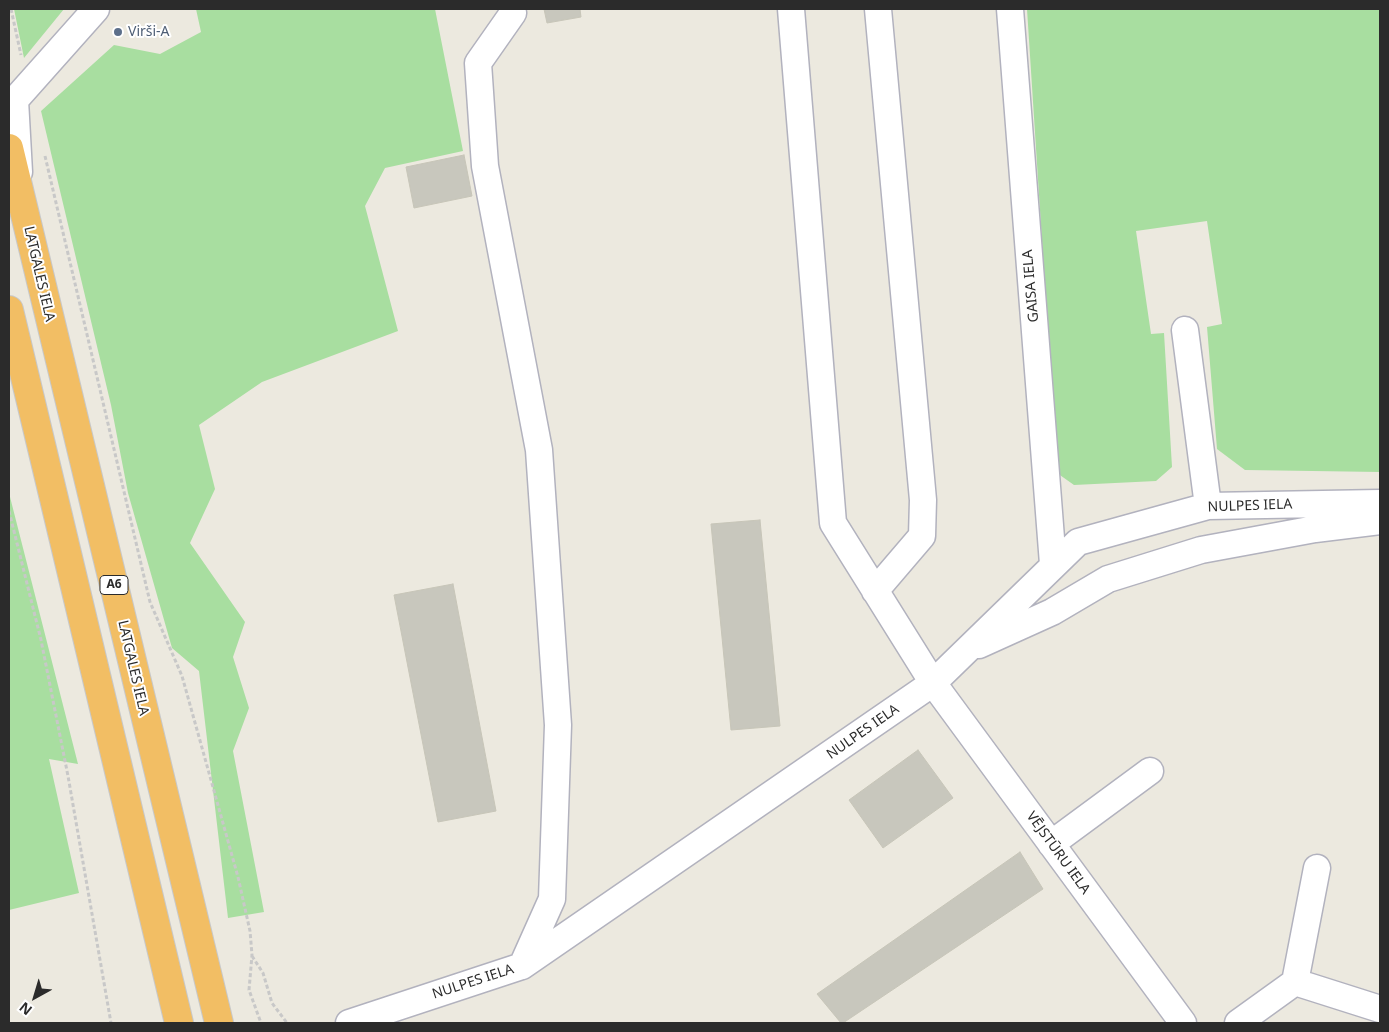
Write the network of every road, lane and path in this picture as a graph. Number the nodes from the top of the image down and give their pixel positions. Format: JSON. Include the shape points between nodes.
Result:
{"nodes":[{"id":1,"x":11,"y":9,"type":"edge"},
{"id":2,"x":96,"y":9,"type":"edge"},
{"id":3,"x":512,"y":9,"type":"edge"},
{"id":4,"x":792,"y":9,"type":"edge"},
{"id":5,"x":878,"y":9,"type":"edge"},
{"id":6,"x":1010,"y":9,"type":"edge"},
{"id":7,"x":28,"y":86,"type":"junction"},
{"id":8,"x":9,"y":148,"type":"edge"},
{"id":9,"x":44,"y":154,"type":"dead end"},
{"id":10,"x":20,"y":195,"type":"junction"},
{"id":11,"x":9,"y":310,"type":"edge"},
{"id":12,"x":1185,"y":330,"type":"dead end"},
{"id":13,"x":1380,"y":503,"type":"edge"},
{"id":14,"x":1208,"y":506,"type":"junction"},
{"id":15,"x":9,"y":511,"type":"edge"},
{"id":16,"x":1380,"y":521,"type":"edge"},
{"id":17,"x":1053,"y":564,"type":"junction"},
{"id":18,"x":875,"y":591,"type":"junction"},
{"id":19,"x":963,"y":652,"type":"junction"},
{"id":20,"x":933,"y":683,"type":"junction"},
{"id":21,"x":1150,"y":772,"type":"dead end"},
{"id":22,"x":1051,"y":844,"type":"junction"},
{"id":23,"x":1317,"y":868,"type":"dead end"},
{"id":24,"x":252,"y":955,"type":"junction"},
{"id":25,"x":522,"y":966,"type":"junction"},
{"id":26,"x":1295,"y":982,"type":"junction"},
{"id":27,"x":1380,"y":1009,"type":"edge"},
{"id":28,"x":110,"y":1023,"type":"edge"},
{"id":29,"x":180,"y":1023,"type":"edge"},
{"id":30,"x":219,"y":1023,"type":"edge"},
{"id":31,"x":262,"y":1023,"type":"edge"},
{"id":32,"x":287,"y":1023,"type":"edge"},
{"id":33,"x":350,"y":1023,"type":"edge"},
{"id":34,"x":1183,"y":1023,"type":"edge"},
{"id":35,"x":1238,"y":1023,"type":"edge"}],
"edges":[{"from":1,"to":7,"type":"path"},
{"from":2,"to":7,"type":"street","name":"LATGALES IELA"},
{"from":3,"to":25,"type":"street","via":[[513,13],[478,63],[485,166],[539,450],[558,724],[552,899]]},
{"from":4,"to":18,"type":"street","name":"VĒJSTŪRU IELA","via":[[833,523]]},
{"from":5,"to":18,"type":"street","via":[[923,500],[922,536]]},
{"from":6,"to":17,"type":"street","name":"GAISA IELA"},
{"from":7,"to":10,"type":"street","name":"LATGALES IELA","via":[[15,100]]},
{"from":8,"to":10,"type":"highway","name":"LATGALES IELA","number":"A6"},
{"from":9,"to":24,"type":"path","via":[[150,602],[182,676],[238,877]]},
{"from":10,"to":30,"type":"highway","name":"LATGALES IELA","number":"A6"},
{"from":11,"to":29,"type":"highway"},
{"from":12,"to":14,"type":"street"},
{"from":13,"to":14,"type":"street","name":"NULPES IELA"},
{"from":14,"to":17,"type":"street","name":"NULPES IELA","via":[[1078,542]]},
{"from":15,"to":28,"type":"path","via":[[41,640],[68,776]]},
{"from":16,"to":19,"type":"street","via":[[1201,550],[1108,579],[1052,612]]},
{"from":17,"to":19,"type":"street","name":"NULPES IELA"},
{"from":18,"to":20,"type":"street","name":"VĒJSTŪRU IELA"},
{"from":19,"to":20,"type":"street","name":"NULPES IELA"},
{"from":20,"to":22,"type":"street","name":"VĒJSTŪRU IELA"},
{"from":20,"to":25,"type":"street","name":"NULPES IELA"},
{"from":21,"to":22,"type":"street"},
{"from":22,"to":34,"type":"street","name":"VĒJSTŪRU IELA"},
{"from":23,"to":26,"type":"street"},
{"from":24,"to":31,"type":"path","via":[[249,990]]},
{"from":24,"to":32,"type":"path","via":[[263,973],[272,1003]]},
{"from":25,"to":33,"type":"street","name":"NULPES IELA"},
{"from":26,"to":27,"type":"street"},
{"from":26,"to":35,"type":"street"}]}
